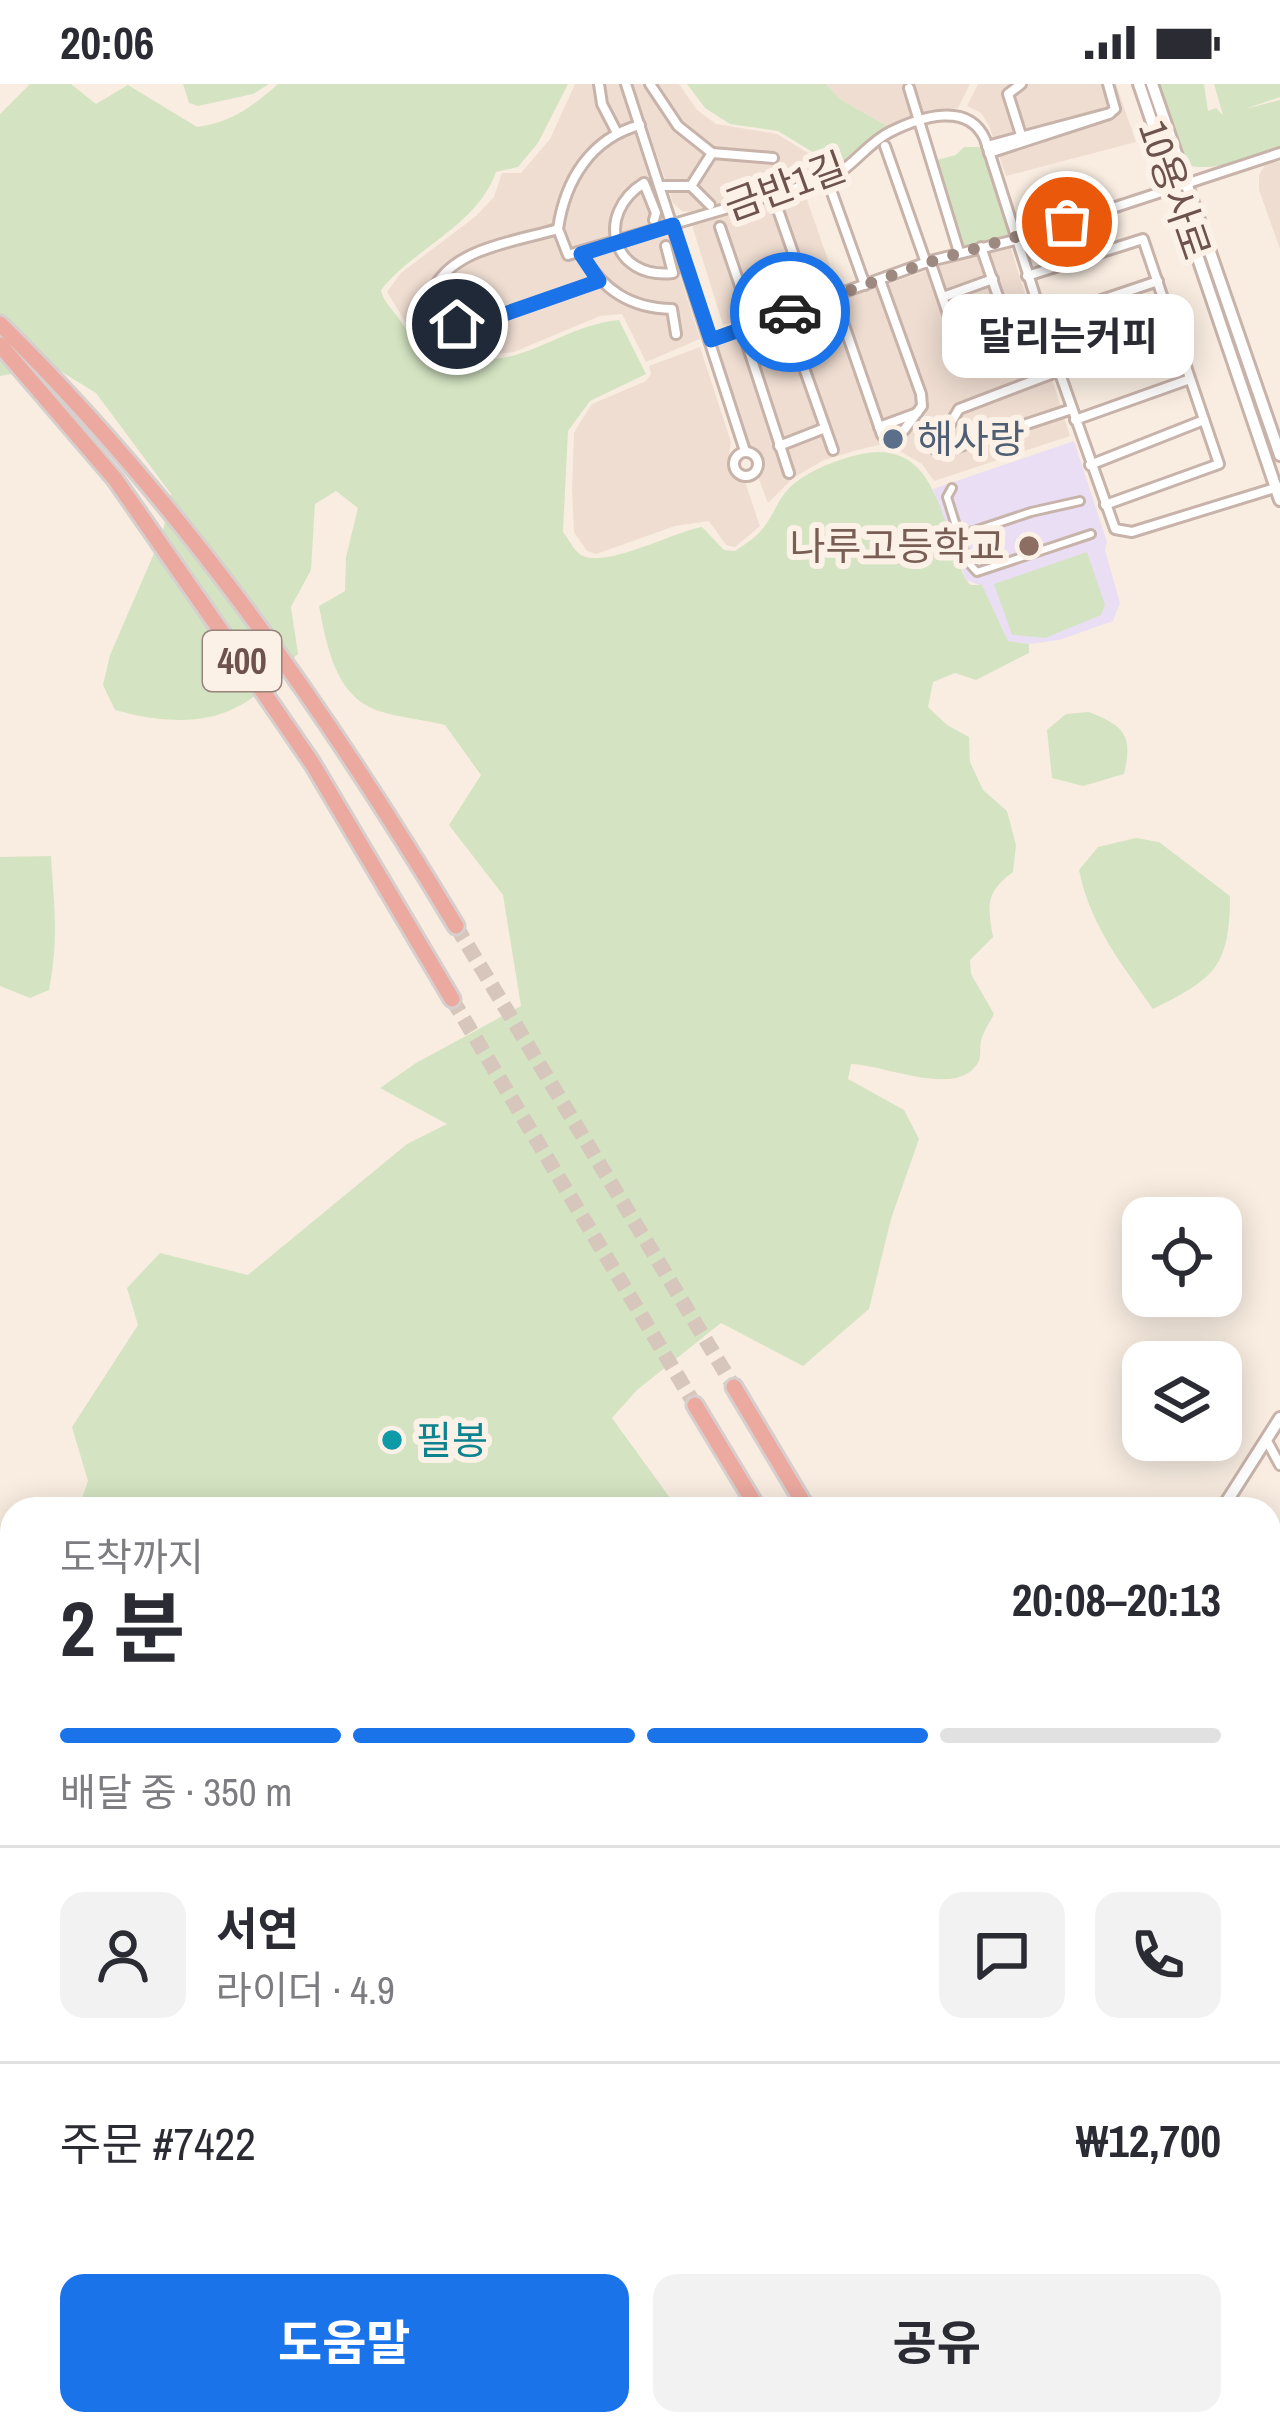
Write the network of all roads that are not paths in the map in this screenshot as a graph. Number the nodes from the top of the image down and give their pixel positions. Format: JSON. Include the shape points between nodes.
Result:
{"nodes":[{"id":1,"x":599,"y":84,"type":"edge"},
{"id":2,"x":626,"y":84,"type":"edge"},
{"id":3,"x":650,"y":84,"type":"edge"},
{"id":4,"x":1022,"y":84,"type":"edge"},
{"id":5,"x":1108,"y":84,"type":"edge"},
{"id":6,"x":1139,"y":84,"type":"edge"},
{"id":7,"x":1152,"y":84,"type":"edge"},
{"id":8,"x":909,"y":88,"type":"dead end"},
{"id":9,"x":920,"y":122,"type":"junction"},
{"id":10,"x":640,"y":125,"type":"junction"},
{"id":11,"x":616,"y":131,"type":"junction"},
{"id":12,"x":1022,"y":139,"type":"junction"},
{"id":13,"x":885,"y":146,"type":"dead end"},
{"id":14,"x":988,"y":150,"type":"junction"},
{"id":15,"x":712,"y":153,"type":"junction"},
{"id":16,"x":1280,"y":153,"type":"edge"},
{"id":17,"x":772,"y":158,"type":"dead end"},
{"id":18,"x":1180,"y":185,"type":"junction"},
{"id":19,"x":660,"y":186,"type":"junction"},
{"id":20,"x":692,"y":186,"type":"junction"},
{"id":21,"x":832,"y":190,"type":"dead end"},
{"id":22,"x":710,"y":206,"type":"dead end"},
{"id":23,"x":777,"y":207,"type":"dead end"},
{"id":24,"x":654,"y":220,"type":"dead end"},
{"id":25,"x":673,"y":225,"type":"junction"},
{"id":26,"x":720,"y":226,"type":"dead end"},
{"id":27,"x":558,"y":229,"type":"junction"},
{"id":28,"x":1015,"y":239,"type":"junction"},
{"id":29,"x":616,"y":243,"type":"junction"},
{"id":30,"x":666,"y":246,"type":"dead end"},
{"id":31,"x":981,"y":247,"type":"junction"},
{"id":32,"x":960,"y":253,"type":"junction"},
{"id":33,"x":581,"y":254,"type":"junction"},
{"id":34,"x":928,"y":262,"type":"junction"},
{"id":35,"x":1028,"y":276,"type":"junction"},
{"id":36,"x":993,"y":279,"type":"junction"},
{"id":37,"x":880,"y":280,"type":"junction"},
{"id":38,"x":599,"y":281,"type":"junction"},
{"id":39,"x":1158,"y":281,"type":"junction"},
{"id":40,"x":865,"y":286,"type":"junction"},
{"id":41,"x":834,"y":296,"type":"junction"},
{"id":42,"x":943,"y":297,"type":"junction"},
{"id":43,"x":811,"y":304,"type":"junction"},
{"id":44,"x":784,"y":314,"type":"junction"},
{"id":45,"x":1042,"y":320,"type":"junction"},
{"id":46,"x":0,"y":324,"type":"edge"},
{"id":47,"x":753,"y":325,"type":"junction"},
{"id":48,"x":1172,"y":325,"type":"junction"},
{"id":49,"x":742,"y":329,"type":"junction"},
{"id":50,"x":676,"y":334,"type":"dead end"},
{"id":51,"x":711,"y":340,"type":"junction"},
{"id":52,"x":0,"y":345,"type":"edge"},
{"id":53,"x":1058,"y":367,"type":"junction"},
{"id":54,"x":1190,"y":379,"type":"junction"},
{"id":55,"x":917,"y":413,"type":"junction"},
{"id":56,"x":1073,"y":414,"type":"junction"},
{"id":57,"x":1204,"y":420,"type":"junction"},
{"id":58,"x":825,"y":428,"type":"junction"},
{"id":59,"x":904,"y":430,"type":"dead end"},
{"id":60,"x":779,"y":446,"type":"junction"},
{"id":61,"x":833,"y":450,"type":"dead end"},
{"id":62,"x":746,"y":452,"type":"dead end"},
{"id":63,"x":1280,"y":455,"type":"edge"},
{"id":64,"x":1090,"y":464,"type":"junction"},
{"id":65,"x":789,"y":473,"type":"dead end"},
{"id":66,"x":952,"y":488,"type":"dead end"},
{"id":67,"x":1279,"y":491,"type":"edge"},
{"id":68,"x":1080,"y":501,"type":"dead end"},
{"id":69,"x":1105,"y":506,"type":"junction"},
{"id":70,"x":1091,"y":534,"type":"dead end"},
{"id":71,"x":959,"y":536,"type":"junction"},
{"id":72,"x":456,"y":926,"type":"tunnel mouth"},
{"id":73,"x":452,"y":999,"type":"tunnel mouth"},
{"id":74,"x":734,"y":1388,"type":"tunnel mouth"},
{"id":75,"x":695,"y":1405,"type":"tunnel mouth"},
{"id":76,"x":1280,"y":1418,"type":"edge"},
{"id":77,"x":1266,"y":1440,"type":"junction"},
{"id":78,"x":1280,"y":1466,"type":"edge"},
{"id":79,"x":751,"y":1497,"type":"edge"},
{"id":80,"x":800,"y":1497,"type":"edge"},
{"id":81,"x":1230,"y":1497,"type":"edge"}],
"edges":[{"from":1,"to":11,"type":"street"},
{"from":2,"to":10,"type":"street","name":"금반1길"},
{"from":3,"to":15,"type":"street","via":[[678,126]]},
{"from":4,"to":12,"type":"street","via":[[1008,94]]},
{"from":5,"to":12,"type":"street","via":[[1110,113]]},
{"from":6,"to":18,"type":"street","name":"10용사로"},
{"from":7,"to":18,"type":"street","name":"10용사로"},
{"from":8,"to":9,"type":"street"},
{"from":9,"to":14,"type":"street","via":[[968,117]]},
{"from":9,"to":25,"type":"street","name":"금반1길","via":[[892,131],[835,176]]},
{"from":9,"to":32,"type":"street"},
{"from":10,"to":11,"type":"street"},
{"from":10,"to":19,"type":"street","name":"금반1길"},
{"from":11,"to":27,"type":"street","via":[[578,171]]},
{"from":12,"to":14,"type":"street"},
{"from":13,"to":34,"type":"street","name":"금반1길"},
{"from":14,"to":28,"type":"street"},
{"from":15,"to":17,"type":"street"},
{"from":15,"to":20,"type":"street"},
{"from":16,"to":18,"type":"street"},
{"from":18,"to":28,"type":"street"},
{"from":18,"to":63,"type":"street","name":"10용사로"},
{"from":18,"to":67,"type":"street","name":"10용사로"},
{"from":19,"to":20,"type":"street"},
{"from":19,"to":25,"type":"street","name":"금반1길"},
{"from":20,"to":22,"type":"street"},
{"from":21,"to":40,"type":"street","name":"금반1길"},
{"from":23,"to":43,"type":"street"},
{"from":24,"to":29,"type":"street","via":[[644,183],[621,203]]},
{"from":25,"to":29,"type":"street"},
{"from":25,"to":51,"type":"street","name":"금반1길"},
{"from":26,"to":47,"type":"street"},
{"from":27,"to":33,"type":"street","via":[[568,255]]},
{"from":27,"to":38,"type":"street","via":[[462,259],[446,269],[431,295],[434,305],[457,324],[476,324]]},
{"from":28,"to":31,"type":"street"},
{"from":28,"to":35,"type":"street"},
{"from":29,"to":30,"type":"street","via":[[634,265],[660,274],[673,273]]},
{"from":29,"to":33,"type":"street"},
{"from":31,"to":32,"type":"street"},
{"from":31,"to":36,"type":"street","name":"금반1길"},
{"from":32,"to":34,"type":"street"},
{"from":33,"to":38,"type":"street"},
{"from":34,"to":37,"type":"street"},
{"from":34,"to":42,"type":"street","name":"금반1길"},
{"from":35,"to":39,"type":"street","via":[[1143,239]]},
{"from":35,"to":45,"type":"street"},
{"from":36,"to":42,"type":"street"},
{"from":36,"to":42,"type":"street","name":"금반1길","via":[[1008,336],[962,351]]},
{"from":37,"to":40,"type":"street"},
{"from":37,"to":55,"type":"street","via":[[921,394]]},
{"from":38,"to":50,"type":"street","via":[[632,302],[672,309]]},
{"from":39,"to":45,"type":"street"},
{"from":39,"to":48,"type":"street"},
{"from":40,"to":41,"type":"street"},
{"from":41,"to":43,"type":"street"},
{"from":41,"to":55,"type":"street","via":[[880,431]]},
{"from":43,"to":44,"type":"street"},
{"from":44,"to":47,"type":"street"},
{"from":44,"to":58,"type":"street"},
{"from":45,"to":53,"type":"street"},
{"from":46,"to":72,"type":"highway","number":"400","via":[[217,571],[340,740]]},
{"from":47,"to":49,"type":"street"},
{"from":48,"to":53,"type":"street"},
{"from":48,"to":54,"type":"street"},
{"from":49,"to":51,"type":"street"},
{"from":49,"to":60,"type":"street"},
{"from":51,"to":62,"type":"street","name":"금반1길"},
{"from":52,"to":73,"type":"highway","number":"400","via":[[115,478],[312,764]]},
{"from":53,"to":56,"type":"street"},
{"from":53,"to":56,"type":"street","via":[[959,410],[935,448]]},
{"from":54,"to":56,"type":"street"},
{"from":54,"to":57,"type":"street"},
{"from":55,"to":59,"type":"street"},
{"from":56,"to":64,"type":"street"},
{"from":57,"to":64,"type":"street"},
{"from":57,"to":69,"type":"street","via":[[1219,464]]},
{"from":58,"to":60,"type":"street"},
{"from":58,"to":61,"type":"street"},
{"from":60,"to":65,"type":"street"},
{"from":64,"to":69,"type":"street"},
{"from":66,"to":71,"type":"street","via":[[947,497]]},
{"from":67,"to":69,"type":"street","via":[[1126,533]]},
{"from":68,"to":71,"type":"street"},
{"from":70,"to":71,"type":"street","via":[[976,572]]},
{"from":74,"to":80,"type":"highway"},
{"from":75,"to":79,"type":"highway"},
{"from":76,"to":77,"type":"street"},
{"from":77,"to":78,"type":"street"},
{"from":77,"to":81,"type":"street"}]}
